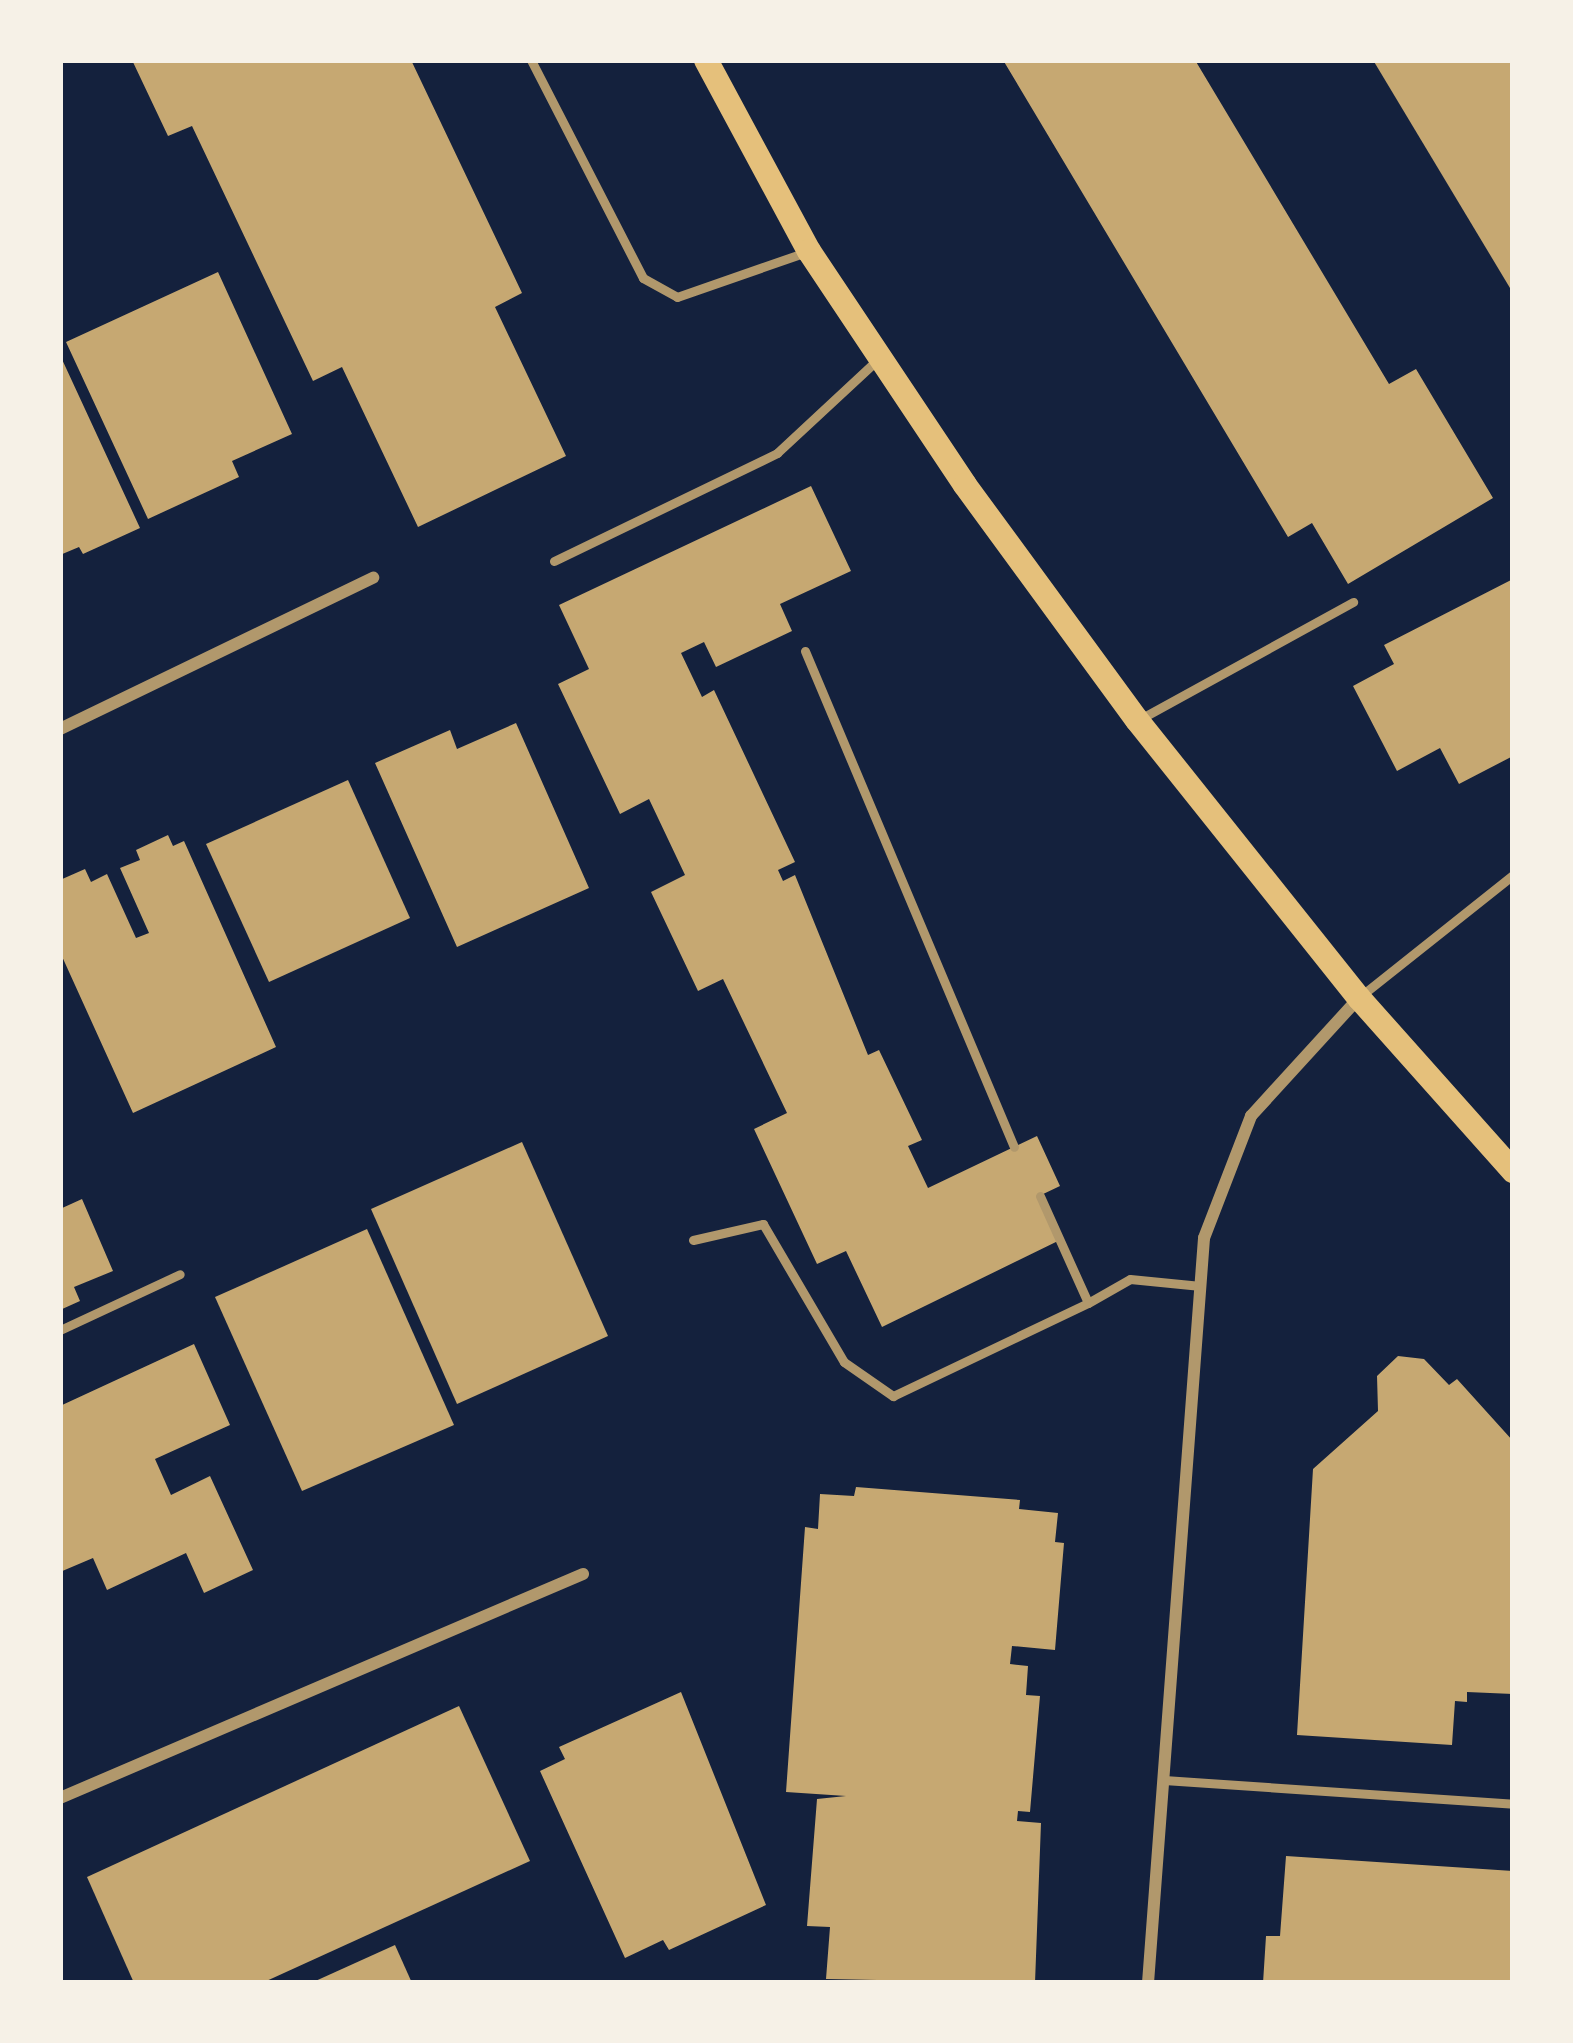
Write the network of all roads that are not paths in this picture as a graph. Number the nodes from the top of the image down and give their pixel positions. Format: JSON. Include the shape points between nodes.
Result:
{"nodes":[{"id":1,"x":531,"y":60,"type":"edge"},
{"id":2,"x":706,"y":60,"type":"edge"},
{"id":3,"x":809,"y":251,"type":"junction"},
{"id":4,"x":880,"y":357,"type":"junction"},
{"id":5,"x":554,"y":561,"type":"dead end"},
{"id":6,"x":373,"y":578,"type":"dead end"},
{"id":7,"x":1353,"y":602,"type":"dead end"},
{"id":8,"x":805,"y":651,"type":"dead end"},
{"id":9,"x":1137,"y":720,"type":"junction"},
{"id":10,"x":60,"y":729,"type":"edge"},
{"id":11,"x":1513,"y":875,"type":"edge"},
{"id":12,"x":1359,"y":998,"type":"junction"},
{"id":13,"x":1014,"y":1147,"type":"dead end"},
{"id":14,"x":1513,"y":1171,"type":"edge"},
{"id":15,"x":1040,"y":1196,"type":"dead end"},
{"id":16,"x":693,"y":1240,"type":"dead end"},
{"id":17,"x":180,"y":1274,"type":"dead end"},
{"id":18,"x":1201,"y":1286,"type":"junction"},
{"id":19,"x":1088,"y":1303,"type":"junction"},
{"id":20,"x":60,"y":1330,"type":"edge"},
{"id":21,"x":583,"y":1574,"type":"dead end"},
{"id":22,"x":1164,"y":1780,"type":"junction"},
{"id":23,"x":60,"y":1798,"type":"edge"},
{"id":24,"x":1513,"y":1804,"type":"edge"},
{"id":25,"x":1148,"y":1983,"type":"edge"}],
"edges":[{"from":1,"to":3,"type":"lane","via":[[643,278],[677,297]]},
{"from":2,"to":3,"type":"main road"},
{"from":3,"to":4,"type":"main road"},
{"from":4,"to":5,"type":"lane","via":[[777,453]]},
{"from":4,"to":9,"type":"main road"},
{"from":6,"to":10,"type":"street"},
{"from":7,"to":9,"type":"lane"},
{"from":8,"to":13,"type":"lane"},
{"from":9,"to":12,"type":"main road"},
{"from":11,"to":12,"type":"lane"},
{"from":12,"to":14,"type":"main road"},
{"from":12,"to":18,"type":"street","via":[[1251,1116],[1204,1238]]},
{"from":15,"to":19,"type":"lane"},
{"from":16,"to":19,"type":"lane","via":[[763,1224],[844,1361],[893,1396]]},
{"from":17,"to":20,"type":"lane"},
{"from":18,"to":19,"type":"lane","via":[[1130,1280]]},
{"from":18,"to":22,"type":"street"},
{"from":21,"to":23,"type":"street"},
{"from":22,"to":24,"type":"lane"},
{"from":22,"to":25,"type":"street"}]}
